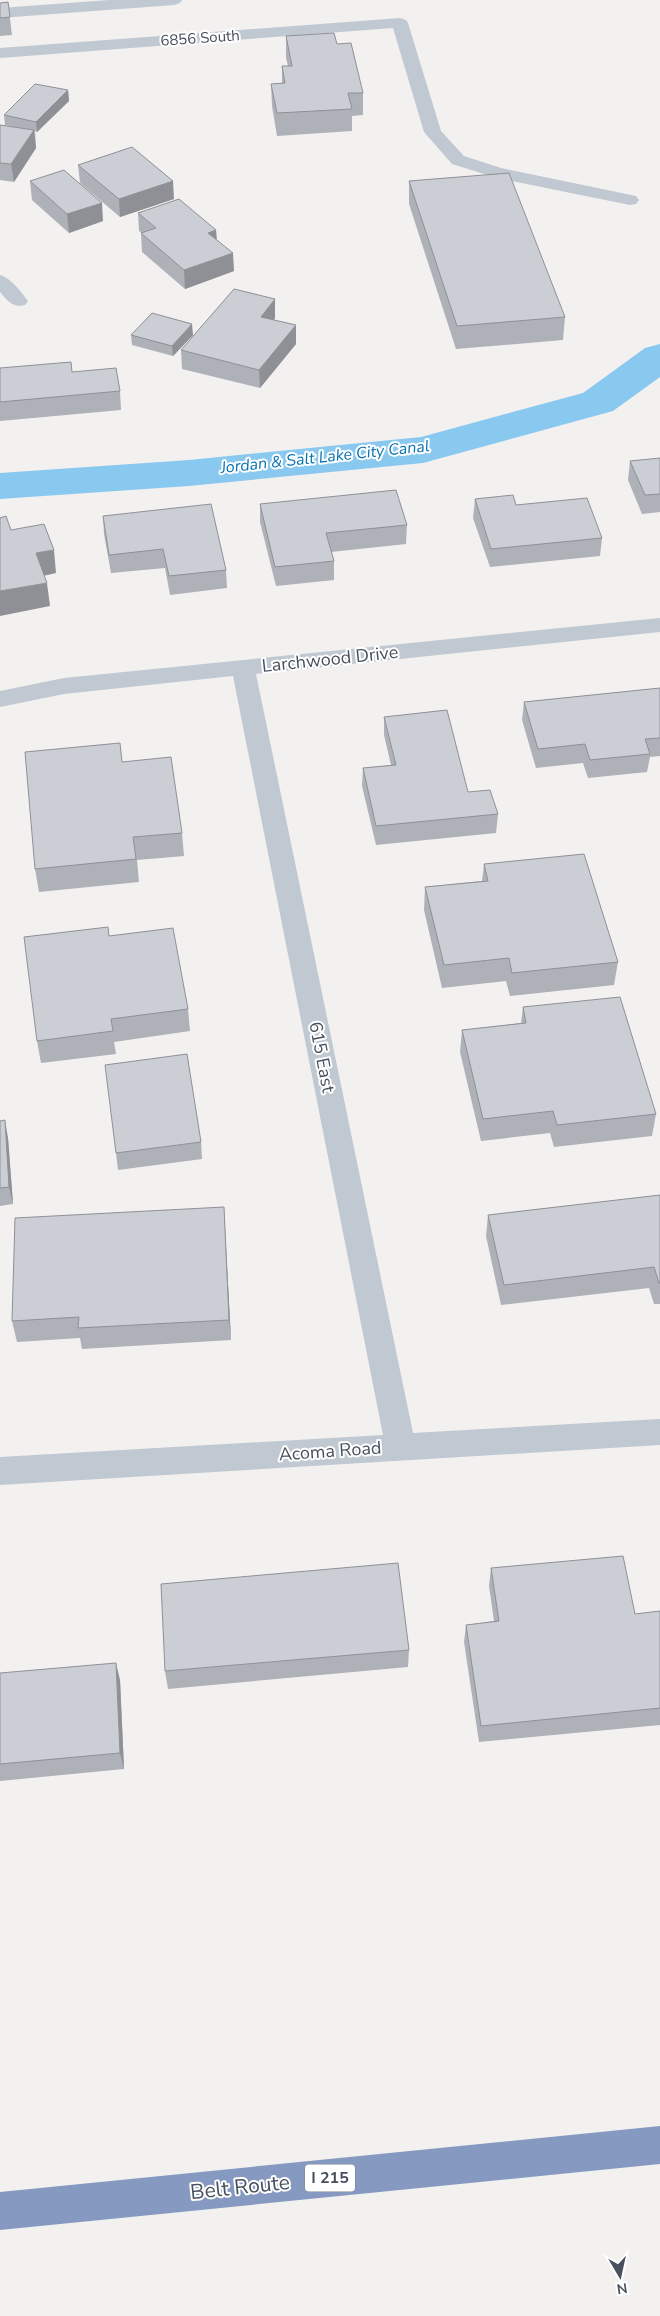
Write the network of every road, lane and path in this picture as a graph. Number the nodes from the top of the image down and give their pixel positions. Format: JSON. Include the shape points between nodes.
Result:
{"nodes":[{"id":1,"x":174,"y":0,"type":"edge"},
{"id":2,"x":0,"y":13,"type":"edge"},
{"id":3,"x":0,"y":53,"type":"edge"},
{"id":4,"x":630,"y":200,"type":"dead end"},
{"id":5,"x":0,"y":282,"type":"edge"},
{"id":6,"x":18,"y":300,"type":"dead end"},
{"id":7,"x":660,"y":625,"type":"edge"},
{"id":8,"x":243,"y":668,"type":"junction"},
{"id":9,"x":0,"y":699,"type":"edge"},
{"id":10,"x":660,"y":1432,"type":"edge"},
{"id":11,"x":401,"y":1447,"type":"junction"},
{"id":12,"x":0,"y":1471,"type":"edge"},
{"id":13,"x":660,"y":2145,"type":"edge"},
{"id":14,"x":0,"y":2211,"type":"edge"}],
"edges":[{"from":1,"to":2,"type":"street"},
{"from":3,"to":4,"type":"street","name":"6856 South","via":[[400,23],[433,132],[458,160],[497,173]]},
{"from":5,"to":6,"type":"street"},
{"from":7,"to":8,"type":"street","name":"Larchwood Drive"},
{"from":8,"to":9,"type":"street","name":"Larchwood Drive","via":[[64,686]]},
{"from":8,"to":11,"type":"street","name":"615 East"},
{"from":10,"to":11,"type":"street","name":"Acoma Road"},
{"from":11,"to":12,"type":"street","name":"Acoma Road"},
{"from":13,"to":14,"type":"highway","name":"Belt Route","number":"I 215"}]}
